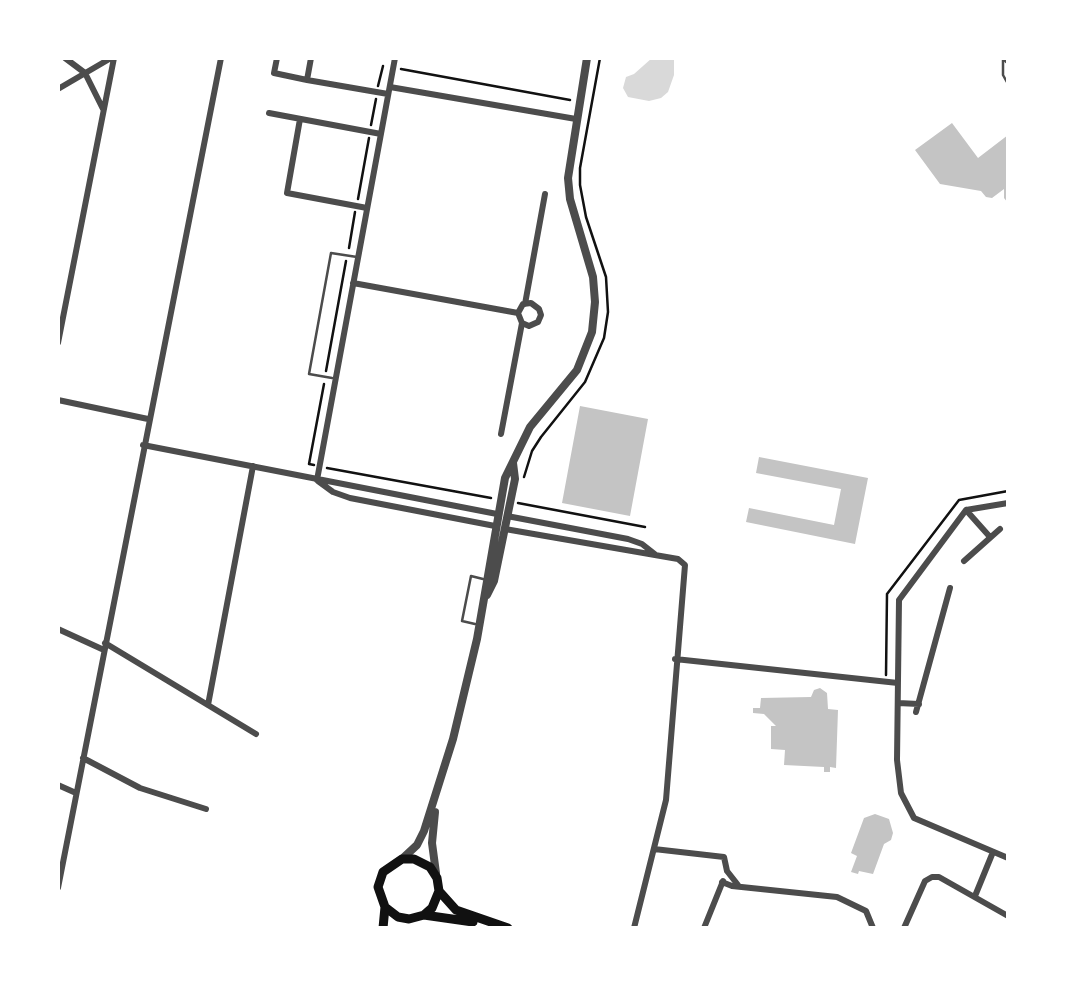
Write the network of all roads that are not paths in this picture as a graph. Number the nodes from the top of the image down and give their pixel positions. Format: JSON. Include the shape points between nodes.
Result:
{"nodes":[{"id":1,"x":65,"y":58,"type":"edge"},
{"id":2,"x":113,"y":58,"type":"edge"},
{"id":3,"x":221,"y":58,"type":"edge"},
{"id":4,"x":278,"y":58,"type":"edge"},
{"id":5,"x":311,"y":58,"type":"edge"},
{"id":6,"x":395,"y":58,"type":"edge"},
{"id":7,"x":587,"y":58,"type":"edge"},
{"id":8,"x":1006,"y":58,"type":"edge"},
{"id":9,"x":84,"y":73,"type":"junction"},
{"id":10,"x":306,"y":80,"type":"junction"},
{"id":11,"x":1008,"y":84,"type":"edge"},
{"id":12,"x":58,"y":88,"type":"edge"},
{"id":13,"x":389,"y":90,"type":"junction"},
{"id":14,"x":104,"y":110,"type":"junction"},
{"id":15,"x":269,"y":113,"type":"dead end"},
{"id":16,"x":300,"y":119,"type":"junction"},
{"id":17,"x":576,"y":119,"type":"junction"},
{"id":18,"x":381,"y":134,"type":"junction"},
{"id":19,"x":545,"y":194,"type":"dead end"},
{"id":20,"x":367,"y":208,"type":"junction"},
{"id":21,"x":358,"y":258,"type":"junction"},
{"id":22,"x":354,"y":282,"type":"junction"},
{"id":23,"x":525,"y":304,"type":"junction"},
{"id":24,"x":518,"y":313,"type":"junction"},
{"id":25,"x":522,"y":323,"type":"junction"},
{"id":26,"x":58,"y":343,"type":"edge"},
{"id":27,"x":336,"y":379,"type":"junction"},
{"id":28,"x":58,"y":400,"type":"edge"},
{"id":29,"x":148,"y":419,"type":"junction"},
{"id":30,"x":500,"y":434,"type":"dead end"},
{"id":31,"x":143,"y":446,"type":"junction"},
{"id":32,"x":253,"y":466,"type":"junction"},
{"id":33,"x":317,"y":480,"type":"junction"},
{"id":34,"x":388,"y":494,"type":"junction"},
{"id":35,"x":414,"y":499,"type":"junction"},
{"id":36,"x":1008,"y":503,"type":"edge"},
{"id":37,"x":386,"y":505,"type":"junction"},
{"id":38,"x":412,"y":510,"type":"junction"},
{"id":39,"x":966,"y":510,"type":"junction"},
{"id":40,"x":502,"y":515,"type":"junction"},
{"id":41,"x":500,"y":528,"type":"junction"},
{"id":42,"x":1000,"y":529,"type":"dead end"},
{"id":43,"x":608,"y":535,"type":"junction"},
{"id":44,"x":990,"y":537,"type":"junction"},
{"id":45,"x":628,"y":539,"type":"junction"},
{"id":46,"x":606,"y":547,"type":"junction"},
{"id":47,"x":626,"y":550,"type":"junction"},
{"id":48,"x":656,"y":556,"type":"junction"},
{"id":49,"x":964,"y":562,"type":"dead end"},
{"id":50,"x":490,"y":580,"type":"junction"},
{"id":51,"x":950,"y":588,"type":"dead end"},
{"id":52,"x":480,"y":625,"type":"junction"},
{"id":53,"x":58,"y":628,"type":"edge"},
{"id":54,"x":104,"y":646,"type":"junction"},
{"id":55,"x":675,"y":659,"type":"junction"},
{"id":56,"x":898,"y":683,"type":"junction"},
{"id":57,"x":898,"y":703,"type":"junction"},
{"id":58,"x":208,"y":705,"type":"junction"},
{"id":59,"x":256,"y":734,"type":"dead end"},
{"id":60,"x":82,"y":758,"type":"junction"},
{"id":61,"x":58,"y":786,"type":"edge"},
{"id":62,"x":439,"y":788,"type":"junction"},
{"id":63,"x":76,"y":793,"type":"junction"},
{"id":64,"x":206,"y":810,"type":"dead end"},
{"id":65,"x":654,"y":849,"type":"junction"},
{"id":66,"x":993,"y":852,"type":"junction"},
{"id":67,"x":1008,"y":858,"type":"edge"},
{"id":68,"x":402,"y":859,"type":"junction"},
{"id":69,"x":727,"y":871,"type":"junction"},
{"id":70,"x":436,"y":877,"type":"junction"},
{"id":71,"x":722,"y":882,"type":"junction"},
{"id":72,"x":742,"y":887,"type":"junction"},
{"id":73,"x":58,"y":888,"type":"edge"},
{"id":74,"x":439,"y":891,"type":"junction"},
{"id":75,"x":975,"y":896,"type":"junction"},
{"id":76,"x":385,"y":907,"type":"junction"},
{"id":77,"x":424,"y":915,"type":"junction"},
{"id":78,"x":1008,"y":916,"type":"edge"},
{"id":79,"x":409,"y":919,"type":"junction"},
{"id":80,"x":486,"y":923,"type":"junction"},
{"id":81,"x":384,"y":928,"type":"edge"},
{"id":82,"x":402,"y":928,"type":"edge"},
{"id":83,"x":508,"y":928,"type":"edge"},
{"id":84,"x":634,"y":928,"type":"edge"},
{"id":85,"x":704,"y":928,"type":"edge"},
{"id":86,"x":874,"y":928,"type":"edge"},
{"id":87,"x":904,"y":928,"type":"edge"}],
"edges":[{"from":1,"to":9,"type":"street"},
{"from":2,"to":9,"type":"street"},
{"from":2,"to":14,"type":"street"},
{"from":3,"to":29,"type":"street"},
{"from":4,"to":10,"type":"street","via":[[274,74]]},
{"from":5,"to":10,"type":"street"},
{"from":6,"to":13,"type":"street"},
{"from":7,"to":17,"type":"street"},
{"from":8,"to":11,"type":"lane"},
{"from":9,"to":12,"type":"street"},
{"from":9,"to":14,"type":"street"},
{"from":10,"to":13,"type":"street"},
{"from":13,"to":17,"type":"street"},
{"from":13,"to":18,"type":"street"},
{"from":14,"to":26,"type":"street"},
{"from":15,"to":16,"type":"street"},
{"from":16,"to":18,"type":"street"},
{"from":16,"to":20,"type":"street","via":[[286,192]]},
{"from":17,"to":40,"type":"street","via":[[569,189],[593,278],[592,332],[577,370],[534,420],[513,463],[515,479]]},
{"from":18,"to":20,"type":"street"},
{"from":19,"to":23,"type":"street"},
{"from":20,"to":21,"type":"street"},
{"from":21,"to":22,"type":"street"},
{"from":21,"to":27,"type":"lane","via":[[331,253],[310,374]]},
{"from":22,"to":24,"type":"street"},
{"from":22,"to":27,"type":"street"},
{"from":23,"to":24,"type":"street"},
{"from":23,"to":25,"type":"street","via":[[537,306],[540,318]]},
{"from":24,"to":25,"type":"street"},
{"from":25,"to":30,"type":"street"},
{"from":27,"to":33,"type":"street"},
{"from":28,"to":29,"type":"street"},
{"from":29,"to":31,"type":"street"},
{"from":31,"to":32,"type":"street"},
{"from":31,"to":54,"type":"street"},
{"from":32,"to":33,"type":"street"},
{"from":32,"to":58,"type":"street"},
{"from":33,"to":34,"type":"street"},
{"from":33,"to":37,"type":"street","via":[[333,492]]},
{"from":34,"to":35,"type":"street"},
{"from":34,"to":37,"type":"street"},
{"from":35,"to":38,"type":"street"},
{"from":35,"to":40,"type":"street"},
{"from":36,"to":39,"type":"street"},
{"from":37,"to":38,"type":"street"},
{"from":38,"to":41,"type":"street"},
{"from":39,"to":44,"type":"street"},
{"from":39,"to":56,"type":"street","via":[[899,600]]},
{"from":40,"to":41,"type":"street"},
{"from":40,"to":43,"type":"street"},
{"from":41,"to":46,"type":"street"},
{"from":41,"to":50,"type":"street"},
{"from":42,"to":44,"type":"street"},
{"from":43,"to":45,"type":"street"},
{"from":43,"to":46,"type":"street"},
{"from":44,"to":49,"type":"street"},
{"from":45,"to":47,"type":"street"},
{"from":45,"to":48,"type":"street"},
{"from":46,"to":47,"type":"street"},
{"from":47,"to":48,"type":"street"},
{"from":48,"to":55,"type":"street","via":[[682,562],[686,575]]},
{"from":50,"to":52,"type":"street"},
{"from":50,"to":52,"type":"lane","via":[[471,576],[462,621]]},
{"from":51,"to":57,"type":"street","via":[[918,708]]},
{"from":52,"to":62,"type":"street"},
{"from":53,"to":54,"type":"street"},
{"from":54,"to":58,"type":"street"},
{"from":54,"to":60,"type":"street"},
{"from":55,"to":56,"type":"street"},
{"from":55,"to":65,"type":"street","via":[[667,791]]},
{"from":56,"to":57,"type":"street"},
{"from":57,"to":66,"type":"street","via":[[897,760],[904,802],[914,818]]},
{"from":58,"to":59,"type":"street"},
{"from":60,"to":63,"type":"street"},
{"from":60,"to":64,"type":"street","via":[[140,788]]},
{"from":61,"to":63,"type":"street"},
{"from":62,"to":68,"type":"street","via":[[417,845]]},
{"from":62,"to":70,"type":"street","via":[[432,843]]},
{"from":63,"to":73,"type":"street"},
{"from":65,"to":69,"type":"street","via":[[718,855]]},
{"from":65,"to":84,"type":"street"},
{"from":66,"to":67,"type":"street"},
{"from":66,"to":75,"type":"street"},
{"from":68,"to":70,"type":"main road","via":[[423,862]]},
{"from":68,"to":76,"type":"main road","via":[[381,877]]},
{"from":69,"to":71,"type":"street"},
{"from":69,"to":72,"type":"street"},
{"from":70,"to":74,"type":"main road"},
{"from":71,"to":72,"type":"street"},
{"from":71,"to":85,"type":"street"},
{"from":72,"to":86,"type":"street","via":[[849,901],[866,911]]},
{"from":74,"to":77,"type":"main road"},
{"from":74,"to":80,"type":"main road","via":[[456,910]]},
{"from":75,"to":78,"type":"street"},
{"from":75,"to":87,"type":"street","via":[[932,877]]},
{"from":76,"to":79,"type":"main road"},
{"from":76,"to":81,"type":"main road"},
{"from":77,"to":79,"type":"main road"},
{"from":77,"to":80,"type":"main road"},
{"from":79,"to":82,"type":"main road"},
{"from":80,"to":83,"type":"main road"}]}
